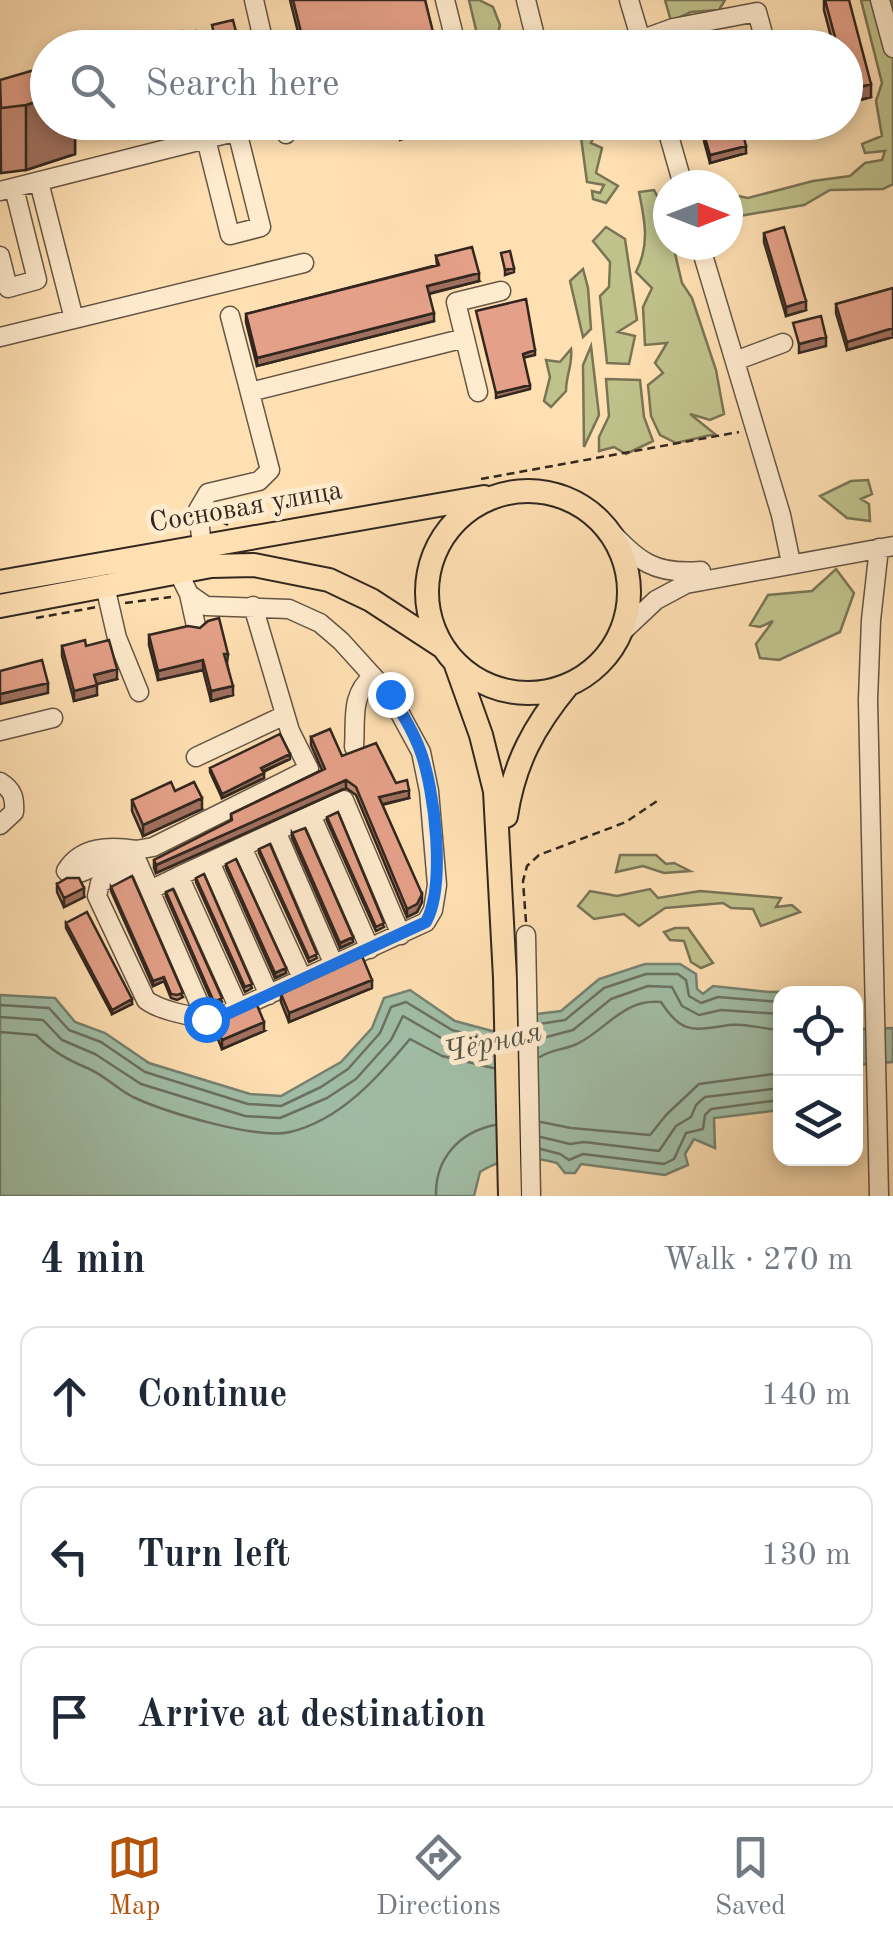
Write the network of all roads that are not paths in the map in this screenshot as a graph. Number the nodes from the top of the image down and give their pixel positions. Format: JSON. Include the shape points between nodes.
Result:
{"nodes":[{"id":1,"x":254,"y":0,"type":"edge"},
{"id":2,"x":445,"y":0,"type":"edge"},
{"id":3,"x":526,"y":0,"type":"edge"},
{"id":4,"x":629,"y":0,"type":"edge"},
{"id":5,"x":880,"y":0,"type":"edge"},
{"id":6,"x":262,"y":30,"type":"edge"},
{"id":7,"x":452,"y":30,"type":"edge"},
{"id":8,"x":534,"y":30,"type":"edge"},
{"id":9,"x":638,"y":30,"type":"edge"},
{"id":10,"x":668,"y":30,"type":"edge"},
{"id":11,"x":762,"y":30,"type":"edge"},
{"id":12,"x":893,"y":46,"type":"edge"},
{"id":13,"x":202,"y":140,"type":"edge"},
{"id":14,"x":206,"y":140,"type":"edge"},
{"id":15,"x":244,"y":140,"type":"edge"},
{"id":16,"x":669,"y":140,"type":"edge"},
{"id":17,"x":678,"y":170,"type":"edge"},
{"id":18,"x":39,"y":182,"type":"junction"},
{"id":19,"x":7,"y":190,"type":"edge"},
{"id":20,"x":0,"y":256,"type":"edge"},
{"id":21,"x":705,"y":260,"type":"edge"},
{"id":22,"x":304,"y":263,"type":"dead end"},
{"id":23,"x":501,"y":291,"type":"dead end"},
{"id":24,"x":230,"y":316,"type":"dead end"},
{"id":25,"x":74,"y":319,"type":"junction"},
{"id":26,"x":0,"y":337,"type":"edge"},
{"id":27,"x":464,"y":338,"type":"junction"},
{"id":28,"x":783,"y":342,"type":"dead end"},
{"id":29,"x":735,"y":360,"type":"junction"},
{"id":30,"x":250,"y":392,"type":"junction"},
{"id":31,"x":478,"y":392,"type":"dead end"},
{"id":32,"x":502,"y":494,"type":"junction"},
{"id":33,"x":607,"y":528,"type":"junction"},
{"id":34,"x":202,"y":546,"type":"junction"},
{"id":35,"x":886,"y":547,"type":"edge"},
{"id":36,"x":791,"y":563,"type":"junction"},
{"id":37,"x":178,"y":572,"type":"junction"},
{"id":38,"x":0,"y":582,"type":"edge"},
{"id":39,"x":105,"y":586,"type":"junction"},
{"id":40,"x":189,"y":594,"type":"junction"},
{"id":41,"x":0,"y":606,"type":"edge"},
{"id":42,"x":253,"y":606,"type":"junction"},
{"id":43,"x":196,"y":626,"type":"edge"},
{"id":44,"x":621,"y":633,"type":"junction"},
{"id":45,"x":449,"y":654,"type":"junction"},
{"id":46,"x":373,"y":676,"type":"junction"},
{"id":47,"x":568,"y":685,"type":"junction"},
{"id":48,"x":140,"y":692,"type":"dead end"},
{"id":49,"x":285,"y":715,"type":"junction"},
{"id":50,"x":53,"y":718,"type":"dead end"},
{"id":51,"x":0,"y":731,"type":"edge"},
{"id":52,"x":354,"y":747,"type":"edge"},
{"id":53,"x":196,"y":757,"type":"dead end"},
{"id":54,"x":0,"y":782,"type":"edge"},
{"id":55,"x":312,"y":815,"type":"junction"},
{"id":56,"x":0,"y":824,"type":"edge"},
{"id":57,"x":276,"y":832,"type":"junction"},
{"id":58,"x":242,"y":847,"type":"junction"},
{"id":59,"x":136,"y":850,"type":"dead end"},
{"id":60,"x":500,"y":860,"type":"junction"},
{"id":61,"x":210,"y":862,"type":"junction"},
{"id":62,"x":178,"y":876,"type":"junction"},
{"id":63,"x":150,"y":890,"type":"junction"},
{"id":64,"x":401,"y":935,"type":"junction"},
{"id":65,"x":526,"y":935,"type":"road end"},
{"id":66,"x":370,"y":950,"type":"junction"},
{"id":67,"x":334,"y":966,"type":"junction"},
{"id":68,"x":516,"y":977,"type":"junction"},
{"id":69,"x":302,"y":980,"type":"junction"},
{"id":70,"x":269,"y":995,"type":"junction"},
{"id":71,"x":239,"y":1009,"type":"junction"},
{"id":72,"x":206,"y":1019,"type":"junction"},
{"id":73,"x":517,"y":1183,"type":"edge"},
{"id":74,"x":531,"y":1196,"type":"edge"},
{"id":75,"x":880,"y":1196,"type":"edge"}],
"edges":[{"from":1,"to":6,"type":"street"},
{"from":2,"to":7,"type":"street"},
{"from":3,"to":8,"type":"street"},
{"from":4,"to":9,"type":"street"},
{"from":5,"to":12,"type":"street"},
{"from":10,"to":11,"type":"street","via":[[758,12]]},
{"from":13,"to":18,"type":"street"},
{"from":14,"to":15,"type":"street","via":[[230,235],[262,227]]},
{"from":16,"to":17,"type":"street"},
{"from":18,"to":19,"type":"street"},
{"from":18,"to":25,"type":"street"},
{"from":19,"to":20,"type":"street","via":[[37,280],[8,288]]},
{"from":21,"to":29,"type":"street"},
{"from":22,"to":25,"type":"street"},
{"from":23,"to":27,"type":"street","via":[[456,302]]},
{"from":24,"to":30,"type":"street"},
{"from":25,"to":26,"type":"street"},
{"from":27,"to":30,"type":"street"},
{"from":27,"to":31,"type":"street"},
{"from":28,"to":29,"type":"street"},
{"from":29,"to":36,"type":"street"},
{"from":30,"to":34,"type":"street","via":[[270,470],[259,481],[208,493],[198,510]]},
{"from":32,"to":33,"type":"main road","via":[[560,496]]},
{"from":32,"to":34,"type":"main road","name":"Сосновая улица"},
{"from":32,"to":45,"type":"main road","via":[[468,510],[434,555],[429,612]]},
{"from":33,"to":36,"type":"street","via":[[650,568],[682,573]]},
{"from":33,"to":44,"type":"main road","via":[[623,556],[629,587]]},
{"from":34,"to":38,"type":"main road","name":"Сосновая улица"},
{"from":35,"to":36,"type":"street"},
{"from":35,"to":75,"type":"street","via":[[871,620],[868,700]]},
{"from":36,"to":44,"type":"street","via":[[686,584],[656,600]]},
{"from":37,"to":39,"type":"main road","name":"Сосновая улица"},
{"from":37,"to":40,"type":"street"},
{"from":37,"to":45,"type":"main road","name":"Сосновая улица","via":[[254,565],[329,580],[371,600]]},
{"from":39,"to":41,"type":"main road","name":"Сосновая улица"},
{"from":39,"to":48,"type":"street"},
{"from":40,"to":42,"type":"street","via":[[206,606]]},
{"from":40,"to":43,"type":"street"},
{"from":42,"to":46,"type":"street","via":[[289,609],[320,623]]},
{"from":42,"to":49,"type":"street"},
{"from":44,"to":47,"type":"main road","via":[[604,659]]},
{"from":45,"to":47,"type":"main road","via":[[479,680],[508,691]]},
{"from":45,"to":60,"type":"main road","via":[[488,760]]},
{"from":46,"to":52,"type":"street","via":[[357,696]]},
{"from":46,"to":64,"type":"street","via":[[400,710],[431,804],[433,910],[426,922]]},
{"from":47,"to":60,"type":"main road","via":[[538,721],[518,761]]},
{"from":49,"to":53,"type":"street"},
{"from":49,"to":59,"type":"street","via":[[309,769]]},
{"from":50,"to":51,"type":"street"},
{"from":54,"to":56,"type":"street","via":[[10,788],[14,812]]},
{"from":55,"to":57,"type":"street"},
{"from":55,"to":64,"type":"street","via":[[344,800]]},
{"from":55,"to":66,"type":"street"},
{"from":57,"to":58,"type":"street"},
{"from":57,"to":67,"type":"street"},
{"from":58,"to":61,"type":"street"},
{"from":58,"to":69,"type":"street"},
{"from":60,"to":68,"type":"main road"},
{"from":61,"to":62,"type":"street"},
{"from":61,"to":70,"type":"street"},
{"from":62,"to":63,"type":"street"},
{"from":62,"to":71,"type":"street"},
{"from":63,"to":72,"type":"street"},
{"from":63,"to":72,"type":"street","via":[[138,863],[96,890],[146,1000]]},
{"from":64,"to":66,"type":"street"},
{"from":65,"to":68,"type":"street"},
{"from":66,"to":67,"type":"street"},
{"from":67,"to":69,"type":"street"},
{"from":68,"to":73,"type":"main road"},
{"from":69,"to":70,"type":"street"},
{"from":70,"to":71,"type":"street"},
{"from":71,"to":72,"type":"street"},
{"from":73,"to":74,"type":"street"}]}
